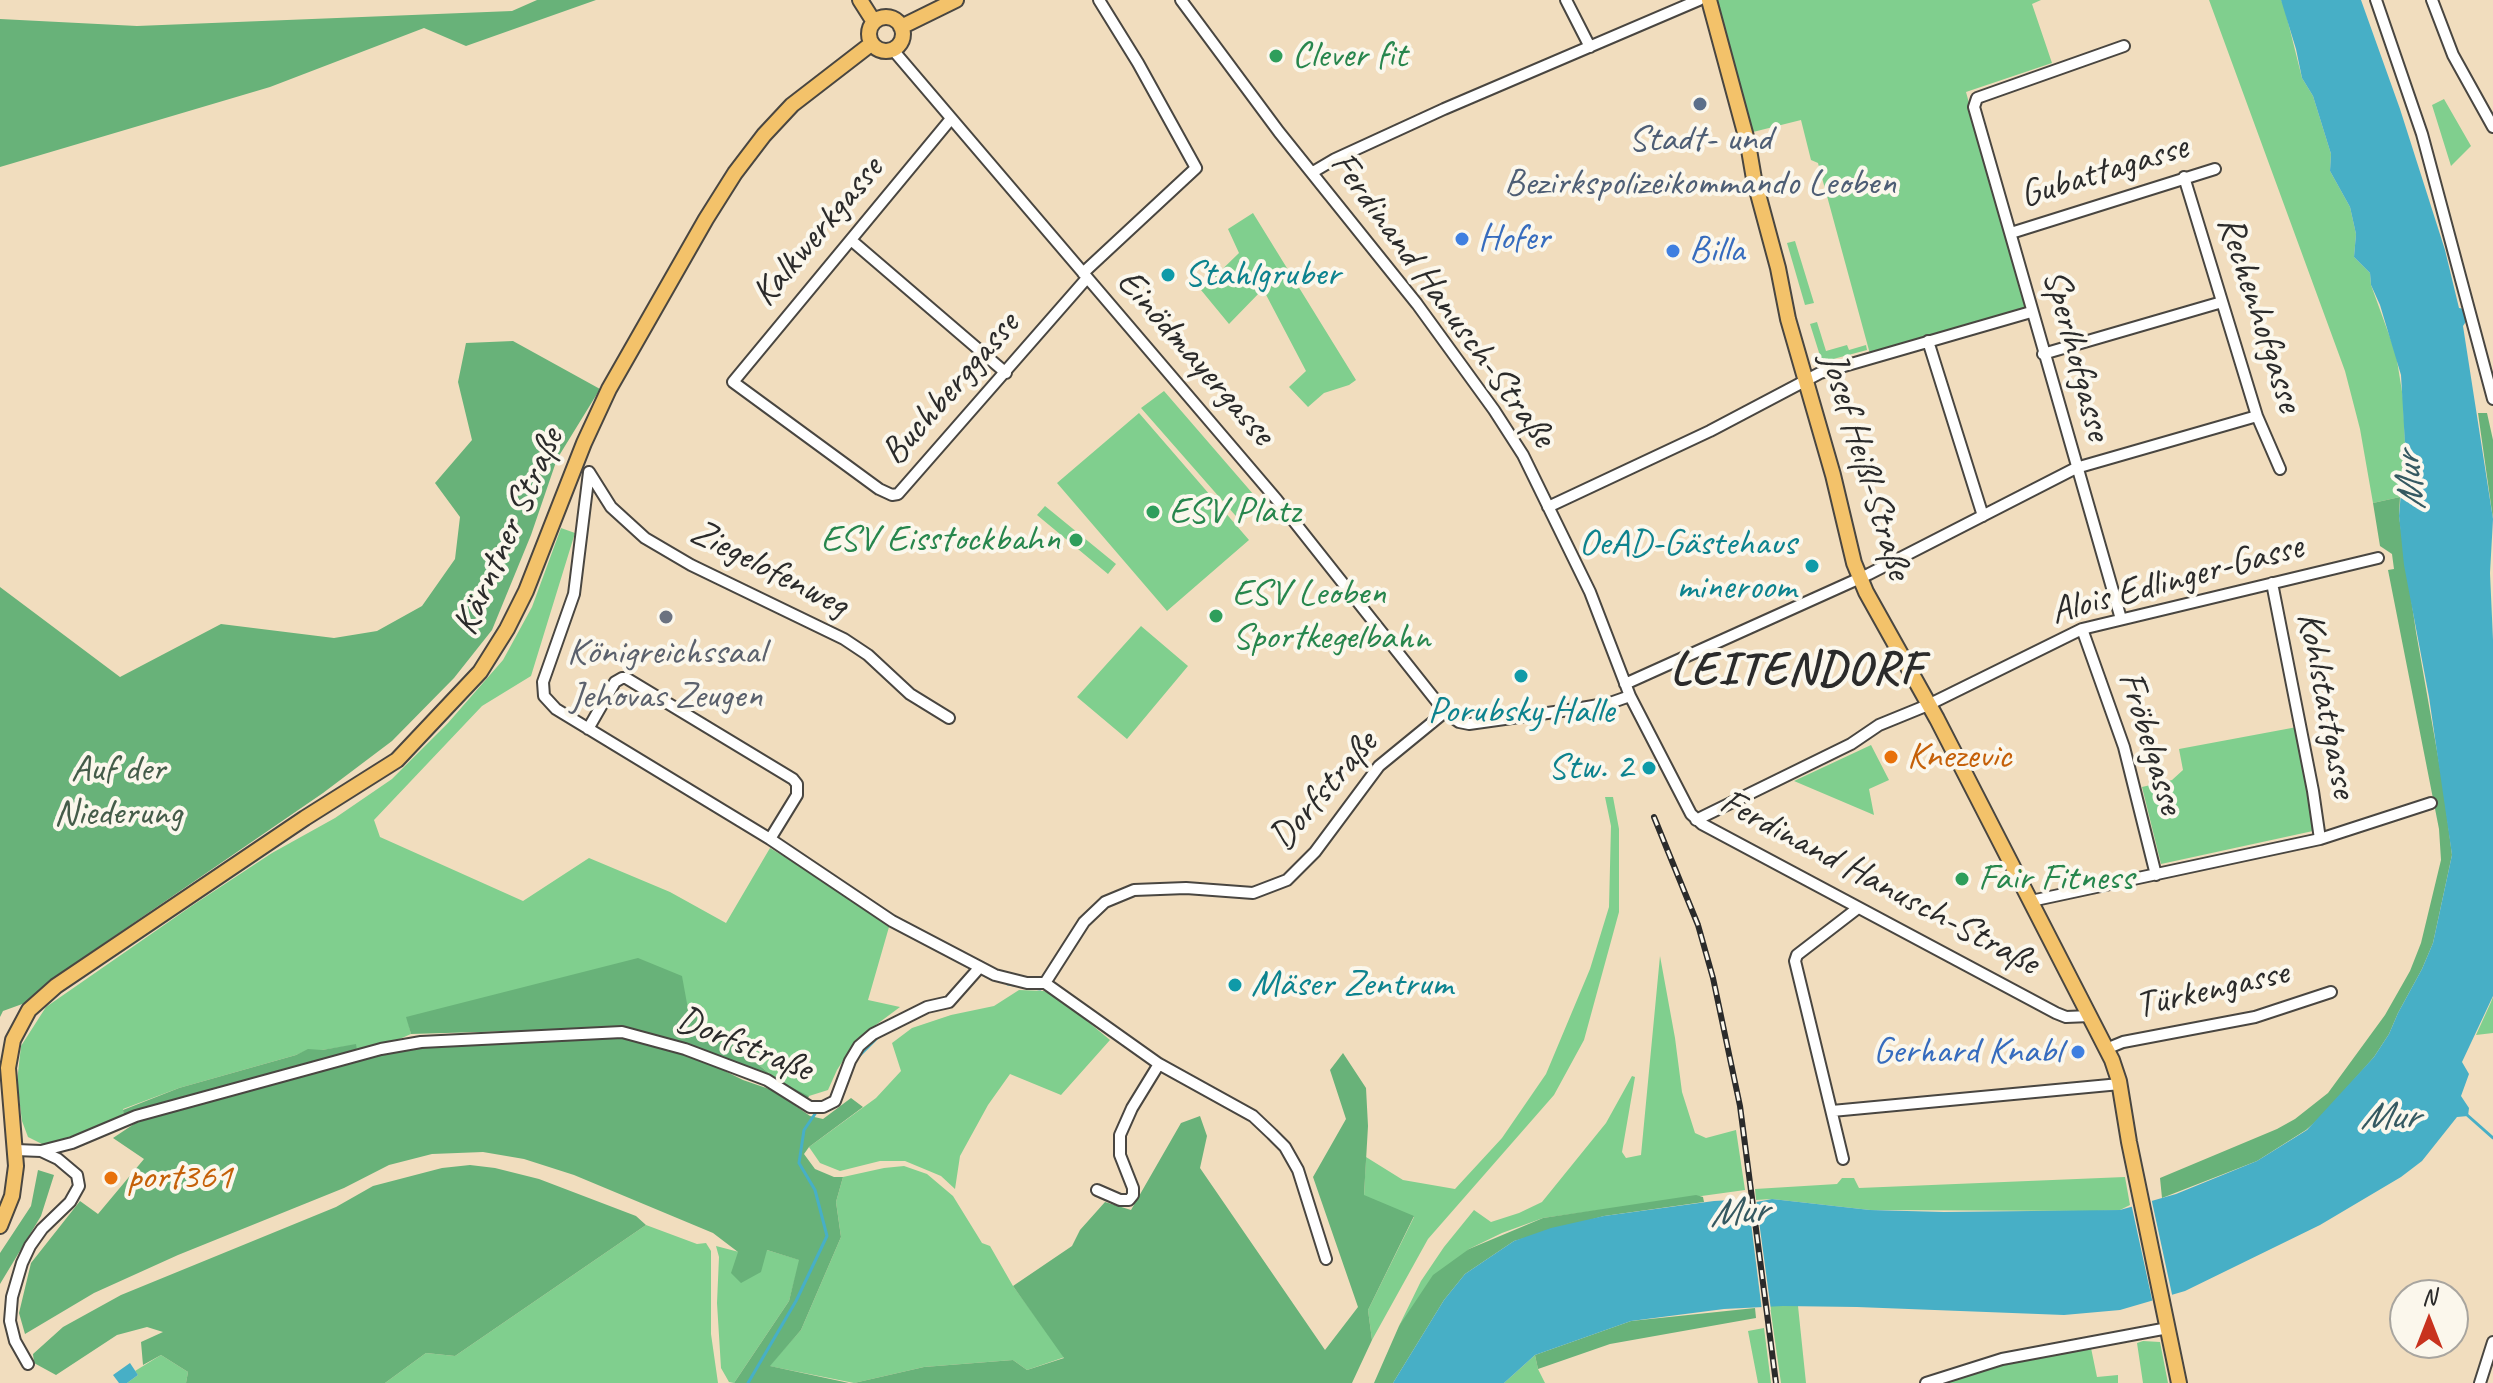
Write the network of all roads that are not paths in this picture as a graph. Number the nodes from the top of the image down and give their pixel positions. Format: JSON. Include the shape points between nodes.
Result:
{"nodes":[{"id":1,"x":860,"y":0,"type":"edge"},
{"id":2,"x":956,"y":0,"type":"edge"},
{"id":3,"x":1099,"y":0,"type":"edge"},
{"id":4,"x":1181,"y":0,"type":"edge"},
{"id":5,"x":1566,"y":0,"type":"edge"},
{"id":6,"x":1699,"y":0,"type":"edge"},
{"id":7,"x":1709,"y":0,"type":"edge"},
{"id":8,"x":2376,"y":0,"type":"edge"},
{"id":9,"x":2432,"y":0,"type":"edge"},
{"id":10,"x":874,"y":22,"type":"junction"},
{"id":11,"x":901,"y":27,"type":"junction"},
{"id":12,"x":871,"y":44,"type":"junction"},
{"id":13,"x":2124,"y":46,"type":"dead end"},
{"id":14,"x":1590,"y":47,"type":"junction"},
{"id":15,"x":893,"y":50,"type":"junction"},
{"id":16,"x":950,"y":120,"type":"junction"},
{"id":17,"x":2493,"y":127,"type":"edge"},
{"id":18,"x":2215,"y":169,"type":"dead end"},
{"id":19,"x":1313,"y":172,"type":"junction"},
{"id":20,"x":2184,"y":177,"type":"junction"},
{"id":21,"x":2011,"y":233,"type":"junction"},
{"id":22,"x":851,"y":240,"type":"junction"},
{"id":23,"x":1085,"y":276,"type":"junction"},
{"id":24,"x":2222,"y":302,"type":"junction"},
{"id":25,"x":2031,"y":312,"type":"junction"},
{"id":26,"x":1928,"y":341,"type":"junction"},
{"id":27,"x":2043,"y":354,"type":"junction"},
{"id":28,"x":1006,"y":373,"type":"junction"},
{"id":29,"x":2491,"y":376,"type":"edge"},
{"id":30,"x":1804,"y":380,"type":"junction"},
{"id":31,"x":733,"y":382,"type":"joint"},
{"id":32,"x":2493,"y":399,"type":"edge"},
{"id":33,"x":2257,"y":416,"type":"junction"},
{"id":34,"x":579,"y":457,"type":"junction"},
{"id":35,"x":2076,"y":468,"type":"junction"},
{"id":36,"x":2280,"y":469,"type":"dead end"},
{"id":37,"x":589,"y":472,"type":"junction"},
{"id":38,"x":1548,"y":507,"type":"junction"},
{"id":39,"x":1983,"y":516,"type":"junction"},
{"id":40,"x":2378,"y":558,"type":"dead end"},
{"id":41,"x":1860,"y":577,"type":"junction"},
{"id":42,"x":2272,"y":583,"type":"junction"},
{"id":43,"x":2121,"y":619,"type":"junction"},
{"id":44,"x":2082,"y":629,"type":"junction"},
{"id":45,"x":1625,"y":684,"type":"junction"},
{"id":46,"x":1630,"y":696,"type":"junction"},
{"id":47,"x":1928,"y":705,"type":"junction"},
{"id":48,"x":1445,"y":712,"type":"junction"},
{"id":49,"x":949,"y":718,"type":"dead end"},
{"id":50,"x":588,"y":729,"type":"junction"},
{"id":51,"x":2431,"y":803,"type":"dead end"},
{"id":52,"x":1696,"y":820,"type":"junction"},
{"id":53,"x":770,"y":839,"type":"junction"},
{"id":54,"x":2320,"y":839,"type":"junction"},
{"id":55,"x":2156,"y":875,"type":"junction"},
{"id":56,"x":2031,"y":901,"type":"junction"},
{"id":57,"x":1858,"y":908,"type":"junction"},
{"id":58,"x":980,"y":967,"type":"junction"},
{"id":59,"x":1045,"y":983,"type":"junction"},
{"id":60,"x":2331,"y":992,"type":"dead end"},
{"id":61,"x":2090,"y":1016,"type":"junction"},
{"id":62,"x":2106,"y":1049,"type":"junction"},
{"id":63,"x":1159,"y":1064,"type":"junction"},
{"id":64,"x":2120,"y":1084,"type":"junction"},
{"id":65,"x":1832,"y":1111,"type":"junction"},
{"id":66,"x":16,"y":1150,"type":"junction"},
{"id":67,"x":41,"y":1151,"type":"junction"},
{"id":68,"x":1843,"y":1159,"type":"dead end"},
{"id":69,"x":1097,"y":1190,"type":"dead end"},
{"id":70,"x":0,"y":1226,"type":"edge"},
{"id":71,"x":1326,"y":1259,"type":"dead end"},
{"id":72,"x":2168,"y":1328,"type":"junction"},
{"id":73,"x":2493,"y":1342,"type":"edge"},
{"id":74,"x":28,"y":1364,"type":"dead end"},
{"id":75,"x":1926,"y":1383,"type":"edge"},
{"id":76,"x":2179,"y":1383,"type":"edge"},
{"id":77,"x":2480,"y":1383,"type":"edge"}],
"edges":[{"from":1,"to":10,"type":"main road"},
{"from":2,"to":11,"type":"main road"},
{"from":3,"to":23,"type":"street","name":"Buchberggasse","via":[[1196,168]]},
{"from":4,"to":19,"type":"street","name":"Ferdinand Hanusch-Straße"},
{"from":5,"to":14,"type":"street"},
{"from":6,"to":14,"type":"street"},
{"from":7,"to":30,"type":"main road","name":"Josef Heißl-Straße"},
{"from":8,"to":29,"type":"street","via":[[2422,134]]},
{"from":9,"to":17,"type":"street","via":[[2453,55]]},
{"from":10,"to":11,"type":"main road","via":[[892,19]]},
{"from":10,"to":12,"type":"main road"},
{"from":11,"to":15,"type":"main road","via":[[902,40]]},
{"from":12,"to":15,"type":"main road","via":[[881,51]]},
{"from":12,"to":34,"type":"main road","name":"Kärntner Straße","via":[[792,105],[735,173],[626,359]]},
{"from":13,"to":21,"type":"street","name":"Sperlhofgasse","via":[[1977,98],[1974,107]]},
{"from":14,"to":19,"type":"street"},
{"from":15,"to":16,"type":"street","name":"Einödmayergasse"},
{"from":16,"to":22,"type":"street","name":"Kalkwerkgasse"},
{"from":16,"to":23,"type":"street","name":"Einödmayergasse"},
{"from":18,"to":20,"type":"street","name":"Gubattagasse"},
{"from":19,"to":38,"type":"street","name":"Ferdinand Hanusch-Straße","via":[[1494,410]]},
{"from":20,"to":21,"type":"street","name":"Gubattagasse"},
{"from":20,"to":24,"type":"street","name":"Rechenhofgasse"},
{"from":21,"to":25,"type":"street","name":"Sperlhofgasse"},
{"from":22,"to":28,"type":"street"},
{"from":22,"to":31,"type":"street","name":"Kalkwerkgasse"},
{"from":23,"to":28,"type":"street","name":"Buchberggasse"},
{"from":23,"to":48,"type":"street","name":"Einödmayergasse","via":[[1269,490]]},
{"from":24,"to":27,"type":"street"},
{"from":24,"to":33,"type":"street","name":"Rechenhofgasse"},
{"from":25,"to":26,"type":"street"},
{"from":25,"to":27,"type":"street","name":"Sperlhofgasse"},
{"from":26,"to":30,"type":"street"},
{"from":26,"to":39,"type":"street"},
{"from":27,"to":35,"type":"street","name":"Sperlhofgasse"},
{"from":28,"to":31,"type":"street","name":"Buchberggasse","via":[[896,495],[879,489]]},
{"from":29,"to":32,"type":"street"},
{"from":30,"to":38,"type":"street"},
{"from":30,"to":41,"type":"main road","name":"Josef Heißl-Straße"},
{"from":33,"to":35,"type":"street"},
{"from":33,"to":36,"type":"street","name":"Rechenhofgasse"},
{"from":34,"to":37,"type":"street","name":"Ziegelofenweg"},
{"from":34,"to":66,"type":"main road","name":"Kärntner Straße","via":[[507,629],[480,672],[397,760],[56,986],[29,1010],[13,1040],[8,1068]]},
{"from":35,"to":39,"type":"street"},
{"from":35,"to":43,"type":"street","name":"Sperlhofgasse"},
{"from":37,"to":49,"type":"street","name":"Ziegelofenweg","via":[[611,507],[645,538],[844,639],[910,694]]},
{"from":37,"to":50,"type":"street","via":[[574,594],[543,682],[544,696],[556,709]]},
{"from":38,"to":45,"type":"street","name":"Ferdinand Hanusch-Straße","via":[[1590,592]]},
{"from":39,"to":41,"type":"street"},
{"from":40,"to":42,"type":"street","name":"Alois Edlinger-Gasse"},
{"from":41,"to":45,"type":"street"},
{"from":41,"to":47,"type":"main road","name":"Josef Heißl-Straße"},
{"from":42,"to":43,"type":"street","name":"Alois Edlinger-Gasse"},
{"from":42,"to":54,"type":"street","name":"Kohlstattgasse"},
{"from":43,"to":44,"type":"street","name":"Alois Edlinger-Gasse"},
{"from":44,"to":47,"type":"street","name":"Alois Edlinger-Gasse"},
{"from":44,"to":55,"type":"street","name":"Fröbelgasse","via":[[2124,747]]},
{"from":45,"to":46,"type":"street","name":"Ferdinand Hanusch-Straße"},
{"from":46,"to":48,"type":"street","via":[[1469,724]]},
{"from":46,"to":52,"type":"street","name":"Ferdinand Hanusch-Straße"},
{"from":47,"to":52,"type":"street","name":"Alois Edlinger-Gasse"},
{"from":47,"to":56,"type":"main road","name":"Josef Heißl-Straße"},
{"from":48,"to":59,"type":"street","name":"Dorfstraße","via":[[1379,766],[1315,852],[1287,880],[1253,893],[1134,890],[1105,902],[1084,922]]},
{"from":50,"to":53,"type":"street"},
{"from":50,"to":53,"type":"street","via":[[615,682],[626,678],[793,779],[797,795]]},
{"from":51,"to":54,"type":"street"},
{"from":52,"to":57,"type":"street","name":"Ferdinand Hanusch-Straße"},
{"from":53,"to":58,"type":"street","via":[[892,921]]},
{"from":54,"to":55,"type":"street"},
{"from":55,"to":56,"type":"street"},
{"from":56,"to":61,"type":"main road","name":"Josef Heißl-Straße"},
{"from":57,"to":61,"type":"street","name":"Ferdinand Hanusch-Straße","via":[[2056,1013]]},
{"from":57,"to":65,"type":"street","via":[[1795,961]]},
{"from":58,"to":59,"type":"street","via":[[1027,983]]},
{"from":58,"to":67,"type":"street","name":"Dorfstraße","via":[[949,1002],[927,1007],[859,1046],[835,1101],[823,1107],[810,1107],[767,1080],[685,1049],[622,1032],[476,1038],[381,1049],[136,1116]]},
{"from":59,"to":63,"type":"street"},
{"from":60,"to":62,"type":"street","name":"Türkengasse","via":[[2255,1017]]},
{"from":61,"to":62,"type":"main road","name":"Josef Heißl-Straße"},
{"from":62,"to":64,"type":"main road","name":"Josef Heißl-Straße"},
{"from":63,"to":69,"type":"street","via":[[1118,1142],[1133,1195],[1120,1200]]},
{"from":63,"to":71,"type":"street","via":[[1253,1116],[1285,1147],[1298,1170]]},
{"from":64,"to":65,"type":"street"},
{"from":64,"to":72,"type":"main road","name":"Josef Heißl-Straße"},
{"from":65,"to":68,"type":"street"},
{"from":66,"to":67,"type":"street"},
{"from":66,"to":70,"type":"main road","name":"Kärntner Straße","via":[[12,1196]]},
{"from":67,"to":74,"type":"street","via":[[71,1168],[79,1186],[30,1246],[18,1274],[10,1321]]},
{"from":72,"to":75,"type":"street","via":[[2002,1359]]},
{"from":72,"to":76,"type":"main road","name":"Josef Heißl-Straße"},
{"from":73,"to":77,"type":"street"}]}
